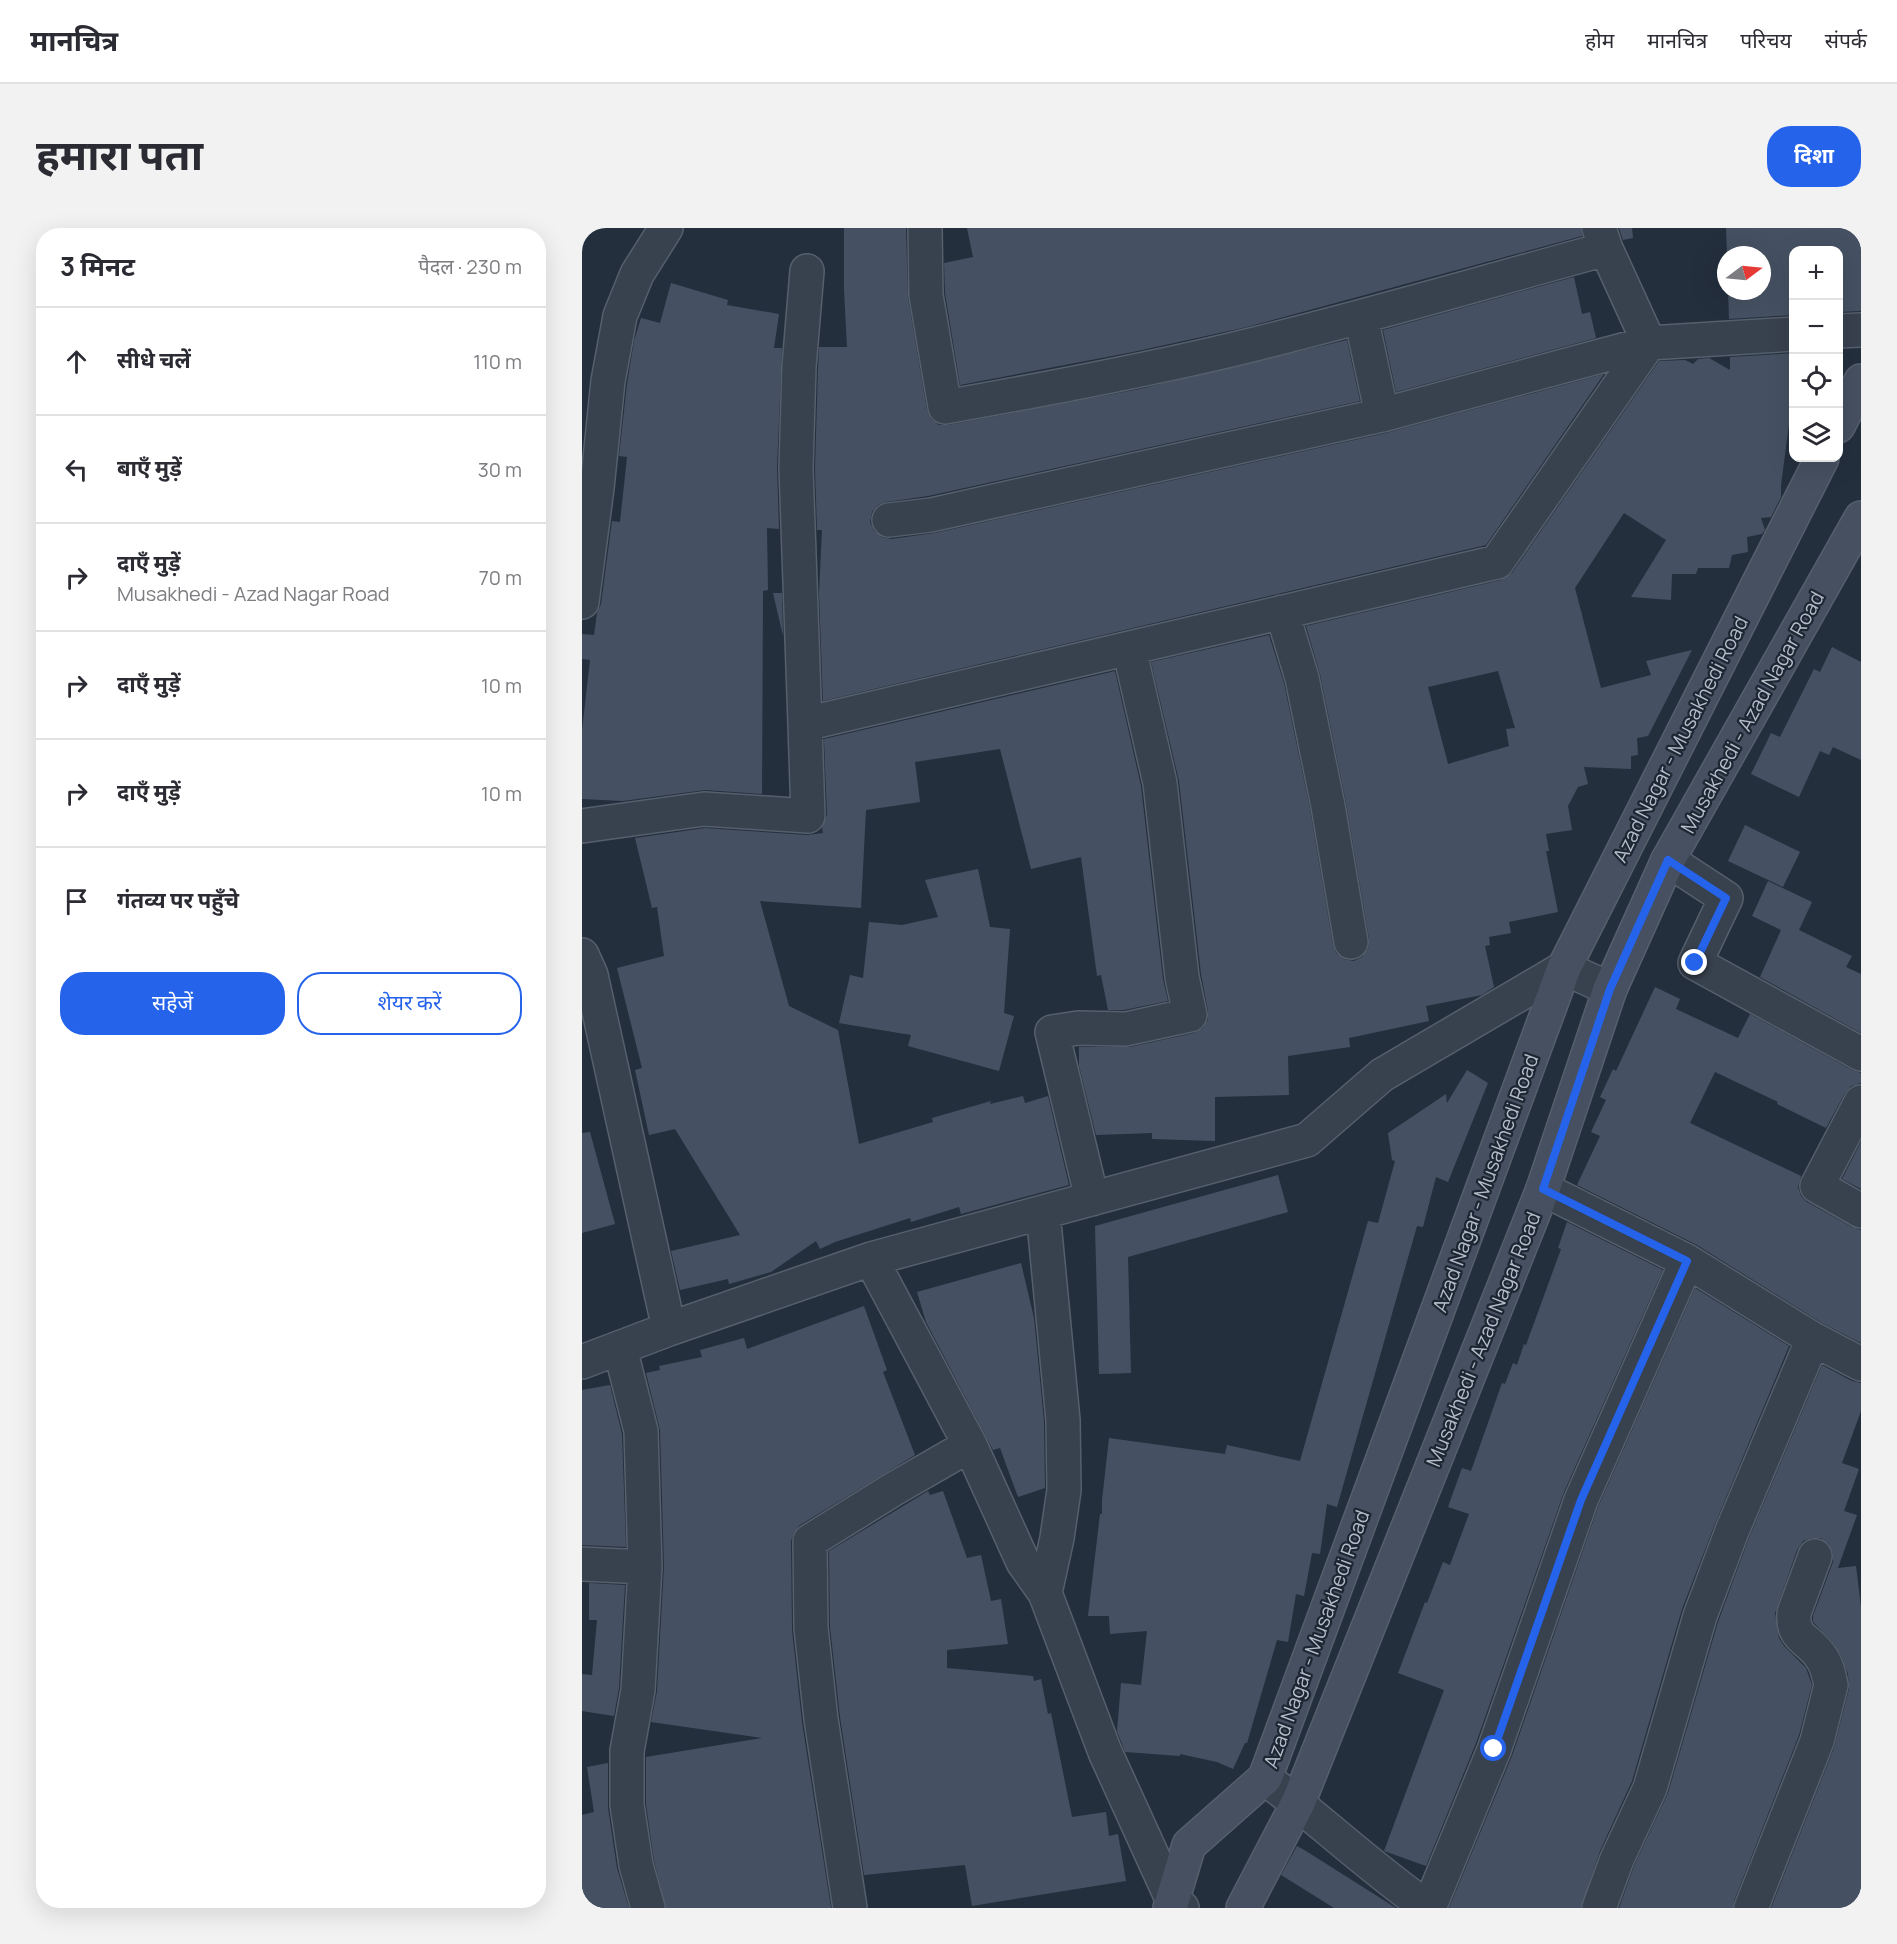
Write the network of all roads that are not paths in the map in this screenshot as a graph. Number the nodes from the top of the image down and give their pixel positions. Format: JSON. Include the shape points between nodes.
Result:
{"nodes":[{"id":1,"x":666,"y":228,"type":"edge"},
{"id":2,"x":925,"y":228,"type":"edge"},
{"id":3,"x":1602,"y":238,"type":"edge"},
{"id":4,"x":807,"y":272,"type":"dead end"},
{"id":5,"x":1361,"y":317,"type":"junction"},
{"id":6,"x":1861,"y":330,"type":"edge"},
{"id":7,"x":1843,"y":331,"type":"edge"},
{"id":8,"x":1789,"y":334,"type":"edge"},
{"id":9,"x":1649,"y":343,"type":"junction"},
{"id":10,"x":1861,"y":381,"type":"edge"},
{"id":11,"x":1382,"y":415,"type":"junction"},
{"id":12,"x":1843,"y":418,"type":"edge"},
{"id":13,"x":1820,"y":462,"type":"edge"},
{"id":14,"x":1861,"y":518,"type":"edge"},
{"id":15,"x":889,"y":520,"type":"dead end"},
{"id":16,"x":582,"y":602,"type":"edge"},
{"id":17,"x":1282,"y":612,"type":"junction"},
{"id":18,"x":1129,"y":648,"type":"junction"},
{"id":19,"x":805,"y":724,"type":"junction"},
{"id":20,"x":582,"y":826,"type":"edge"},
{"id":21,"x":1668,"y":860,"type":"junction"},
{"id":22,"x":1351,"y":942,"type":"dead end"},
{"id":23,"x":582,"y":955,"type":"edge"},
{"id":24,"x":1564,"y":968,"type":"junction"},
{"id":25,"x":1610,"y":989,"type":"junction"},
{"id":26,"x":1861,"y":1054,"type":"edge"},
{"id":27,"x":1861,"y":1102,"type":"edge"},
{"id":28,"x":1543,"y":1189,"type":"junction"},
{"id":29,"x":1092,"y":1199,"type":"junction"},
{"id":30,"x":1861,"y":1211,"type":"edge"},
{"id":31,"x":1043,"y":1212,"type":"junction"},
{"id":32,"x":871,"y":1259,"type":"junction"},
{"id":33,"x":1687,"y":1261,"type":"junction"},
{"id":34,"x":669,"y":1329,"type":"junction"},
{"id":35,"x":1813,"y":1339,"type":"junction"},
{"id":36,"x":620,"y":1348,"type":"junction"},
{"id":37,"x":582,"y":1362,"type":"edge"},
{"id":38,"x":1861,"y":1364,"type":"edge"},
{"id":39,"x":970,"y":1446,"type":"junction"},
{"id":40,"x":1815,"y":1556,"type":"dead end"},
{"id":41,"x":582,"y":1564,"type":"edge"},
{"id":42,"x":645,"y":1568,"type":"junction"},
{"id":43,"x":1045,"y":1593,"type":"junction"},
{"id":44,"x":1265,"y":1778,"type":"junction"},
{"id":45,"x":1299,"y":1803,"type":"junction"},
{"id":46,"x":1397,"y":1898,"type":"edge"},
{"id":47,"x":1175,"y":1905,"type":"edge"},
{"id":48,"x":648,"y":1908,"type":"edge"},
{"id":49,"x":850,"y":1908,"type":"edge"},
{"id":50,"x":1243,"y":1908,"type":"edge"},
{"id":51,"x":1429,"y":1908,"type":"edge"},
{"id":52,"x":1599,"y":1908,"type":"edge"},
{"id":53,"x":1751,"y":1908,"type":"edge"}],
"edges":[{"from":1,"to":16,"type":"street","via":[[637,274],[620,316],[608,381]]},
{"from":2,"to":5,"type":"street","via":[[926,295],[945,407],[1127,373]]},
{"from":3,"to":5,"type":"street"},
{"from":3,"to":9,"type":"street"},
{"from":4,"to":19,"type":"street","via":[[796,468]]},
{"from":5,"to":11,"type":"street"},
{"from":6,"to":7,"type":"street"},
{"from":8,"to":9,"type":"street"},
{"from":9,"to":11,"type":"street"},
{"from":9,"to":17,"type":"street","via":[[1497,562]]},
{"from":10,"to":12,"type":"main road"},
{"from":11,"to":15,"type":"street","via":[[931,515]]},
{"from":13,"to":24,"type":"main road","name":"Azad Nagar - Musakhedi Road"},
{"from":14,"to":21,"type":"main road","name":"Musakhedi - Azad Nagar Road"},
{"from":17,"to":18,"type":"street"},
{"from":17,"to":22,"type":"street","via":[[1302,678]]},
{"from":18,"to":19,"type":"street"},
{"from":18,"to":29,"type":"street","via":[[1160,783],[1182,977],[1190,1015],[1126,1029],[1052,1032]]},
{"from":19,"to":20,"type":"street","via":[[808,816],[704,808]]},
{"from":21,"to":25,"type":"main road","name":"Musakhedi - Azad Nagar Road"},
{"from":21,"to":26,"type":"street","via":[[1726,898],[1695,963]]},
{"from":23,"to":34,"type":"street","via":[[591,975]]},
{"from":24,"to":25,"type":"street"},
{"from":24,"to":29,"type":"street","via":[[1382,1075],[1307,1140]]},
{"from":24,"to":44,"type":"main road","name":"Azad Nagar - Musakhedi Road"},
{"from":25,"to":28,"type":"main road","name":"Musakhedi - Azad Nagar Road"},
{"from":27,"to":30,"type":"street","via":[[1817,1186]]},
{"from":28,"to":33,"type":"street"},
{"from":28,"to":45,"type":"main road","name":"Musakhedi - Azad Nagar Road"},
{"from":29,"to":31,"type":"street"},
{"from":31,"to":32,"type":"street"},
{"from":31,"to":43,"type":"street","via":[[1063,1420],[1064,1478]]},
{"from":32,"to":34,"type":"street"},
{"from":32,"to":39,"type":"street"},
{"from":33,"to":35,"type":"street"},
{"from":33,"to":51,"type":"street","via":[[1581,1500],[1494,1749]]},
{"from":34,"to":36,"type":"street"},
{"from":35,"to":38,"type":"street"},
{"from":35,"to":52,"type":"street","via":[[1716,1573],[1650,1788]]},
{"from":36,"to":37,"type":"street"},
{"from":36,"to":42,"type":"street","via":[[641,1431]]},
{"from":39,"to":43,"type":"street","via":[[1023,1562]]},
{"from":39,"to":49,"type":"street","via":[[810,1541],[812,1640]]},
{"from":40,"to":53,"type":"street","via":[[1793,1622],[1798,1635],[1821,1657],[1831,1685],[1817,1741]]},
{"from":41,"to":42,"type":"street"},
{"from":42,"to":48,"type":"street","via":[[638,1690],[627,1751],[627,1805],[636,1865]]},
{"from":43,"to":47,"type":"street","via":[[1105,1752]]},
{"from":44,"to":45,"type":"street"},
{"from":44,"to":47,"type":"main road","name":"Azad Nagar - Musakhedi Road","via":[[1189,1845]]},
{"from":45,"to":46,"type":"street"},
{"from":45,"to":50,"type":"main road","name":"Musakhedi - Azad Nagar Road"},
{"from":46,"to":51,"type":"street"}]}
